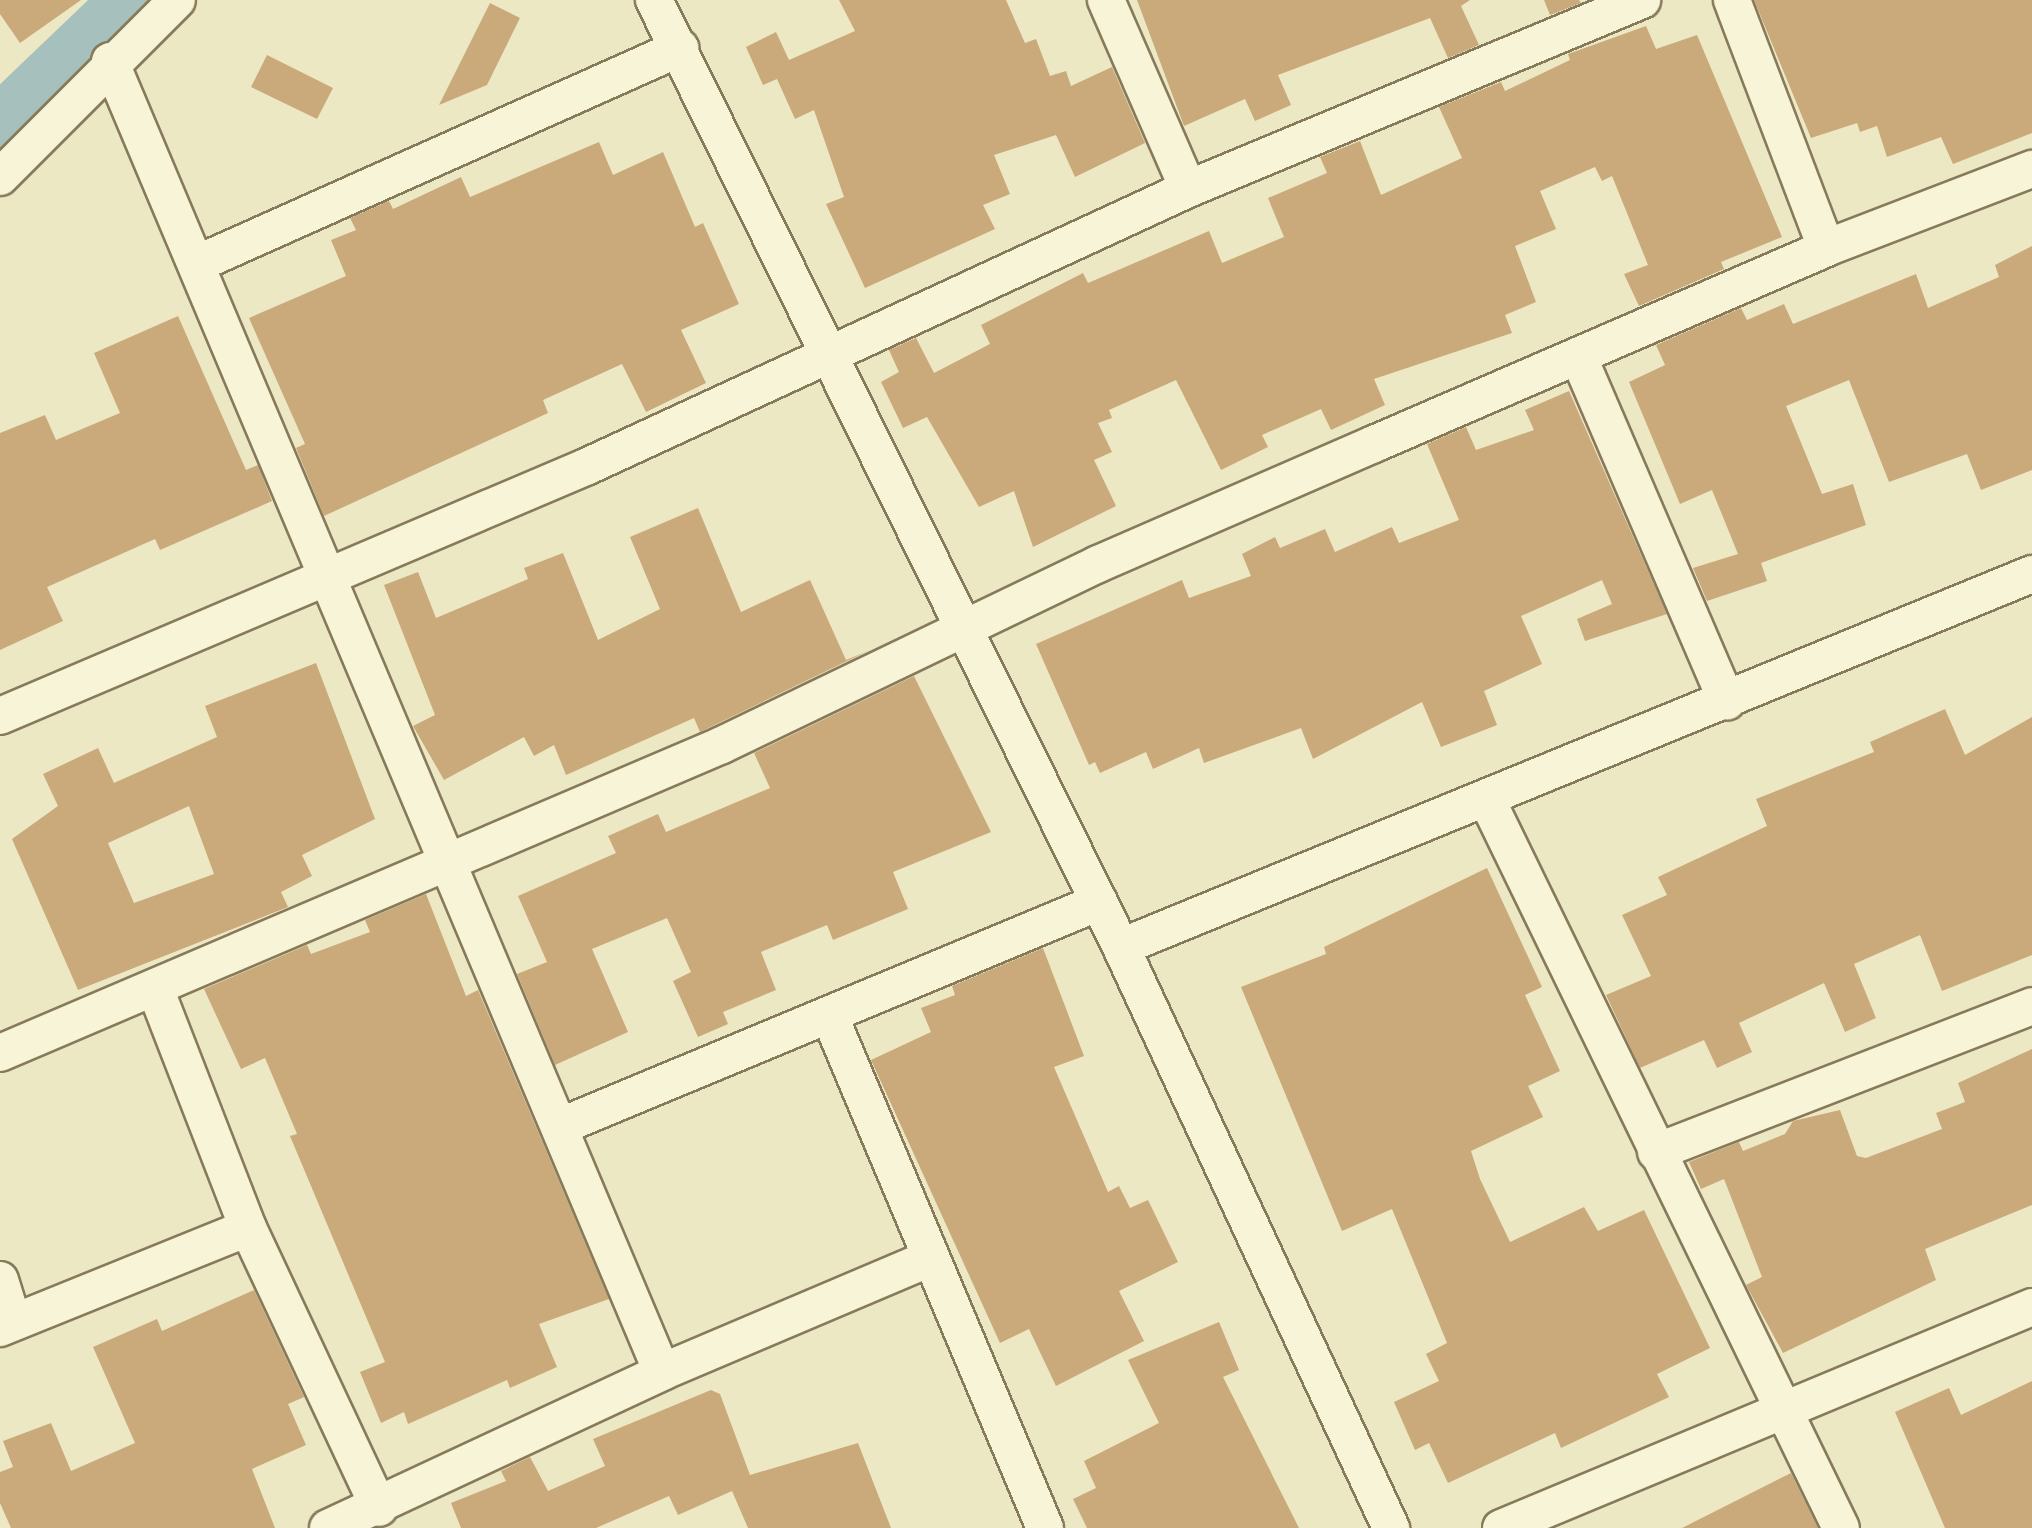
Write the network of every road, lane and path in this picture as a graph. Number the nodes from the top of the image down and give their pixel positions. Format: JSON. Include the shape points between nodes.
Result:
{"nodes":[{"id":1,"x":177,"y":0,"type":"edge"},
{"id":2,"x":654,"y":0,"type":"edge"},
{"id":3,"x":1106,"y":0,"type":"edge"},
{"id":4,"x":1642,"y":0,"type":"edge"},
{"id":5,"x":1732,"y":0,"type":"edge"},
{"id":6,"x":680,"y":48,"type":"junction"},
{"id":7,"x":110,"y":61,"type":"junction"},
{"id":8,"x":2032,"y":169,"type":"edge"},
{"id":9,"x":0,"y":177,"type":"edge"},
{"id":10,"x":1188,"y":189,"type":"junction"},
{"id":11,"x":1826,"y":248,"type":"junction"},
{"id":12,"x":201,"y":262,"type":"junction"},
{"id":13,"x":826,"y":356,"type":"junction"},
{"id":14,"x":1579,"y":358,"type":"junction"},
{"id":15,"x":2032,"y":574,"type":"edge"},
{"id":16,"x":330,"y":575,"type":"junction"},
{"id":17,"x":967,"y":633,"type":"junction"},
{"id":18,"x":1727,"y":701,"type":"junction"},
{"id":19,"x":0,"y":716,"type":"edge"},
{"id":20,"x":1488,"y":802,"type":"junction"},
{"id":21,"x":449,"y":864,"type":"junction"},
{"id":22,"x":1099,"y":902,"type":"junction"},
{"id":23,"x":1121,"y":947,"type":"junction"},
{"id":24,"x":156,"y":991,"type":"junction"},
{"id":25,"x":2032,"y":1006,"type":"edge"},
{"id":26,"x":830,"y":1017,"type":"junction"},
{"id":27,"x":0,"y":1053,"type":"edge"},
{"id":28,"x":561,"y":1126,"type":"junction"},
{"id":29,"x":1656,"y":1152,"type":"junction"},
{"id":30,"x":248,"y":1228,"type":"junction"},
{"id":31,"x":930,"y":1258,"type":"junction"},
{"id":32,"x":0,"y":1280,"type":"edge"},
{"id":33,"x":2032,"y":1307,"type":"edge"},
{"id":34,"x":7,"y":1325,"type":"edge"},
{"id":35,"x":662,"y":1372,"type":"junction"},
{"id":36,"x":1784,"y":1410,"type":"junction"},
{"id":37,"x":355,"y":1521,"type":"edge"},
{"id":38,"x":1045,"y":1528,"type":"edge"},
{"id":39,"x":1391,"y":1528,"type":"edge"},
{"id":40,"x":1501,"y":1528,"type":"edge"},
{"id":41,"x":1841,"y":1528,"type":"edge"}],
"edges":[{"from":1,"to":7,"type":"street"},
{"from":2,"to":6,"type":"street"},
{"from":3,"to":10,"type":"street"},
{"from":4,"to":10,"type":"street"},
{"from":5,"to":11,"type":"street"},
{"from":6,"to":12,"type":"street"},
{"from":6,"to":13,"type":"street"},
{"from":7,"to":9,"type":"street"},
{"from":7,"to":12,"type":"street"},
{"from":8,"to":11,"type":"street"},
{"from":10,"to":13,"type":"street"},
{"from":11,"to":14,"type":"street"},
{"from":12,"to":16,"type":"street"},
{"from":13,"to":16,"type":"street"},
{"from":13,"to":17,"type":"street"},
{"from":14,"to":17,"type":"street","via":[[1098,564]]},
{"from":14,"to":18,"type":"street"},
{"from":15,"to":18,"type":"street"},
{"from":16,"to":19,"type":"street"},
{"from":16,"to":21,"type":"street"},
{"from":17,"to":21,"type":"street"},
{"from":17,"to":22,"type":"street"},
{"from":18,"to":20,"type":"street"},
{"from":20,"to":23,"type":"street"},
{"from":20,"to":29,"type":"street"},
{"from":21,"to":24,"type":"street"},
{"from":21,"to":28,"type":"street"},
{"from":22,"to":23,"type":"street"},
{"from":22,"to":26,"type":"street"},
{"from":23,"to":39,"type":"street"},
{"from":24,"to":27,"type":"street"},
{"from":24,"to":30,"type":"street"},
{"from":25,"to":29,"type":"street"},
{"from":26,"to":28,"type":"street"},
{"from":26,"to":31,"type":"street"},
{"from":28,"to":35,"type":"street"},
{"from":29,"to":36,"type":"street"},
{"from":30,"to":34,"type":"street"},
{"from":30,"to":37,"type":"street"},
{"from":31,"to":35,"type":"street"},
{"from":31,"to":38,"type":"street"},
{"from":32,"to":34,"type":"street"},
{"from":33,"to":36,"type":"street"},
{"from":35,"to":37,"type":"street"},
{"from":36,"to":40,"type":"street"},
{"from":36,"to":41,"type":"street"}]}
